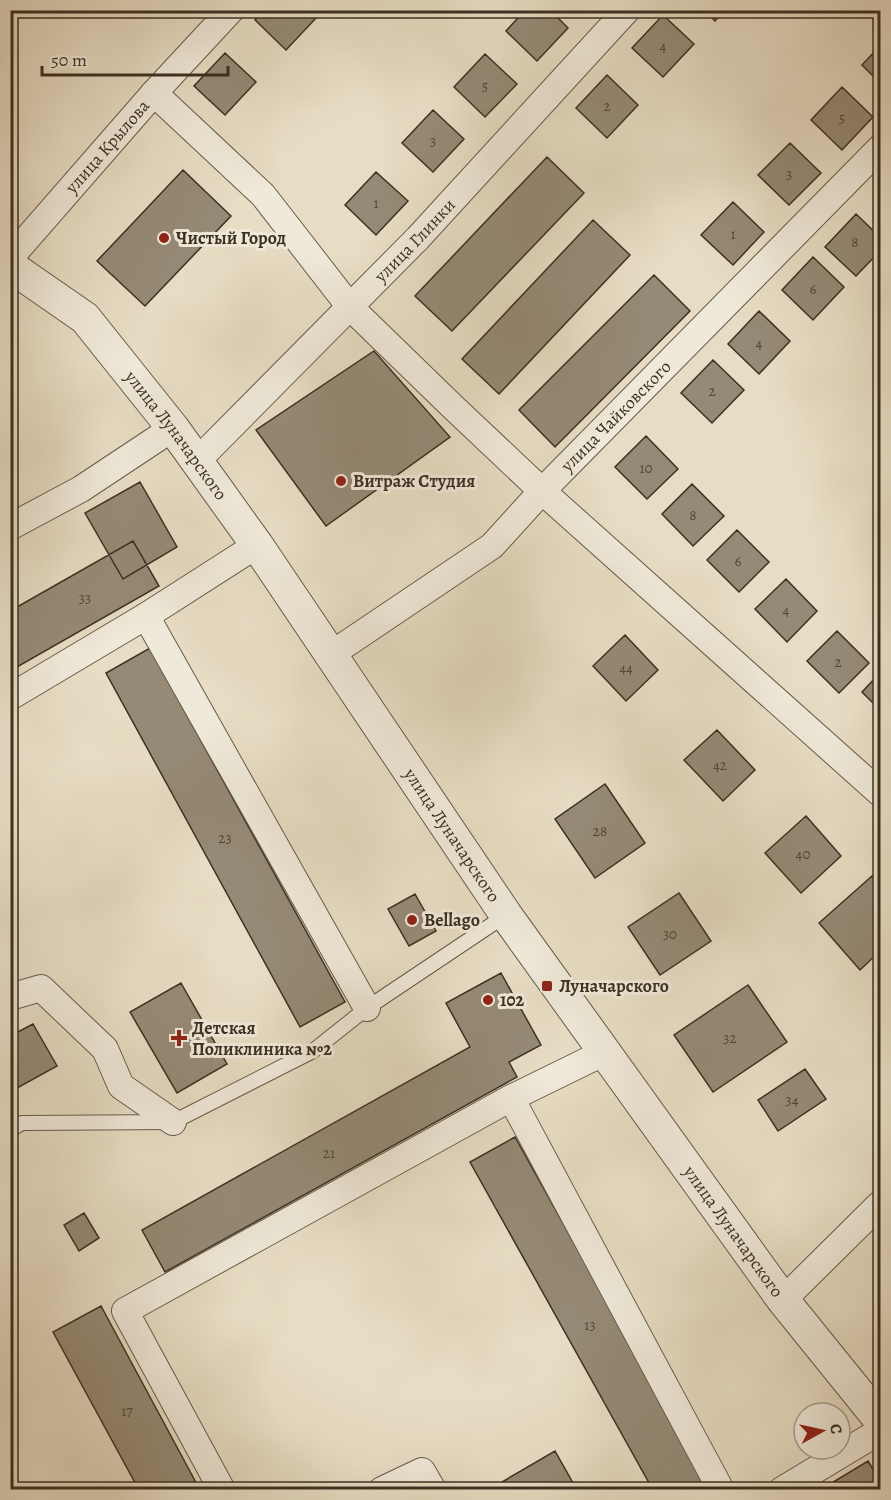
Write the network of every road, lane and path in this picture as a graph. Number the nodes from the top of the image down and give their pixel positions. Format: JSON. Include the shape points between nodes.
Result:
{"nodes":[{"id":1,"x":231,"y":10,"type":"edge"},
{"id":2,"x":627,"y":10,"type":"edge"},
{"id":3,"x":154,"y":93,"type":"junction"},
{"id":4,"x":880,"y":148,"type":"edge"},
{"id":5,"x":10,"y":258,"type":"edge"},
{"id":6,"x":10,"y":266,"type":"edge"},
{"id":7,"x":350,"y":307,"type":"junction"},
{"id":8,"x":173,"y":428,"type":"junction"},
{"id":9,"x":197,"y":461,"type":"junction"},
{"id":10,"x":542,"y":491,"type":"junction"},
{"id":11,"x":10,"y":527,"type":"edge"},
{"id":12,"x":257,"y":545,"type":"junction"},
{"id":13,"x":146,"y":616,"type":"junction"},
{"id":14,"x":330,"y":655,"type":"junction"},
{"id":15,"x":10,"y":698,"type":"edge"},
{"id":16,"x":880,"y":789,"type":"edge"},
{"id":17,"x":506,"y":915,"type":"junction"},
{"id":18,"x":10,"y":997,"type":"edge"},
{"id":19,"x":367,"y":1008,"type":"junction"},
{"id":20,"x":604,"y":1052,"type":"junction"},
{"id":21,"x":511,"y":1098,"type":"junction"},
{"id":22,"x":173,"y":1122,"type":"junction"},
{"id":23,"x":10,"y":1130,"type":"edge"},
{"id":24,"x":880,"y":1204,"type":"edge"},
{"id":25,"x":783,"y":1300,"type":"junction"},
{"id":26,"x":880,"y":1420,"type":"edge"},
{"id":27,"x":880,"y":1431,"type":"edge"},
{"id":28,"x":222,"y":1490,"type":"edge"},
{"id":29,"x":382,"y":1490,"type":"edge"},
{"id":30,"x":433,"y":1490,"type":"edge"},
{"id":31,"x":721,"y":1490,"type":"edge"},
{"id":32,"x":782,"y":1490,"type":"edge"}],
"edges":[{"from":1,"to":3,"type":"street","name":"улица Крылова"},
{"from":2,"to":7,"type":"street","name":"улица Глинки"},
{"from":3,"to":5,"type":"street","name":"улица Крылова"},
{"from":3,"to":7,"type":"street","via":[[263,195]]},
{"from":4,"to":10,"type":"street","name":"улица Чайковского"},
{"from":6,"to":8,"type":"street","name":"улица Луначарского","via":[[85,318]]},
{"from":7,"to":9,"type":"street","name":"улица Глинки"},
{"from":7,"to":10,"type":"street"},
{"from":8,"to":9,"type":"street","name":"улица Луначарского"},
{"from":8,"to":11,"type":"street","via":[[81,489]]},
{"from":9,"to":12,"type":"street","name":"улица Луначарского"},
{"from":10,"to":14,"type":"street","name":"улица Чайковского","via":[[492,546]]},
{"from":10,"to":16,"type":"street"},
{"from":12,"to":13,"type":"street"},
{"from":12,"to":14,"type":"street","name":"улица Луначарского"},
{"from":13,"to":15,"type":"street"},
{"from":13,"to":19,"type":"street"},
{"from":14,"to":17,"type":"street","name":"улица Луначарского"},
{"from":17,"to":19,"type":"lane"},
{"from":17,"to":20,"type":"street","name":"улица Луначарского"},
{"from":18,"to":22,"type":"street","via":[[41,988],[105,1049],[121,1086]]},
{"from":19,"to":22,"type":"lane","via":[[313,1051]]},
{"from":20,"to":21,"type":"street"},
{"from":20,"to":25,"type":"street","name":"улица Луначарского"},
{"from":21,"to":28,"type":"street","via":[[125,1311]]},
{"from":21,"to":31,"type":"street"},
{"from":22,"to":23,"type":"lane","via":[[22,1123]]},
{"from":24,"to":25,"type":"street"},
{"from":25,"to":26,"type":"street","name":"улица Луначарского"},
{"from":27,"to":32,"type":"street"},
{"from":29,"to":30,"type":"street","via":[[422,1471]]}]}
